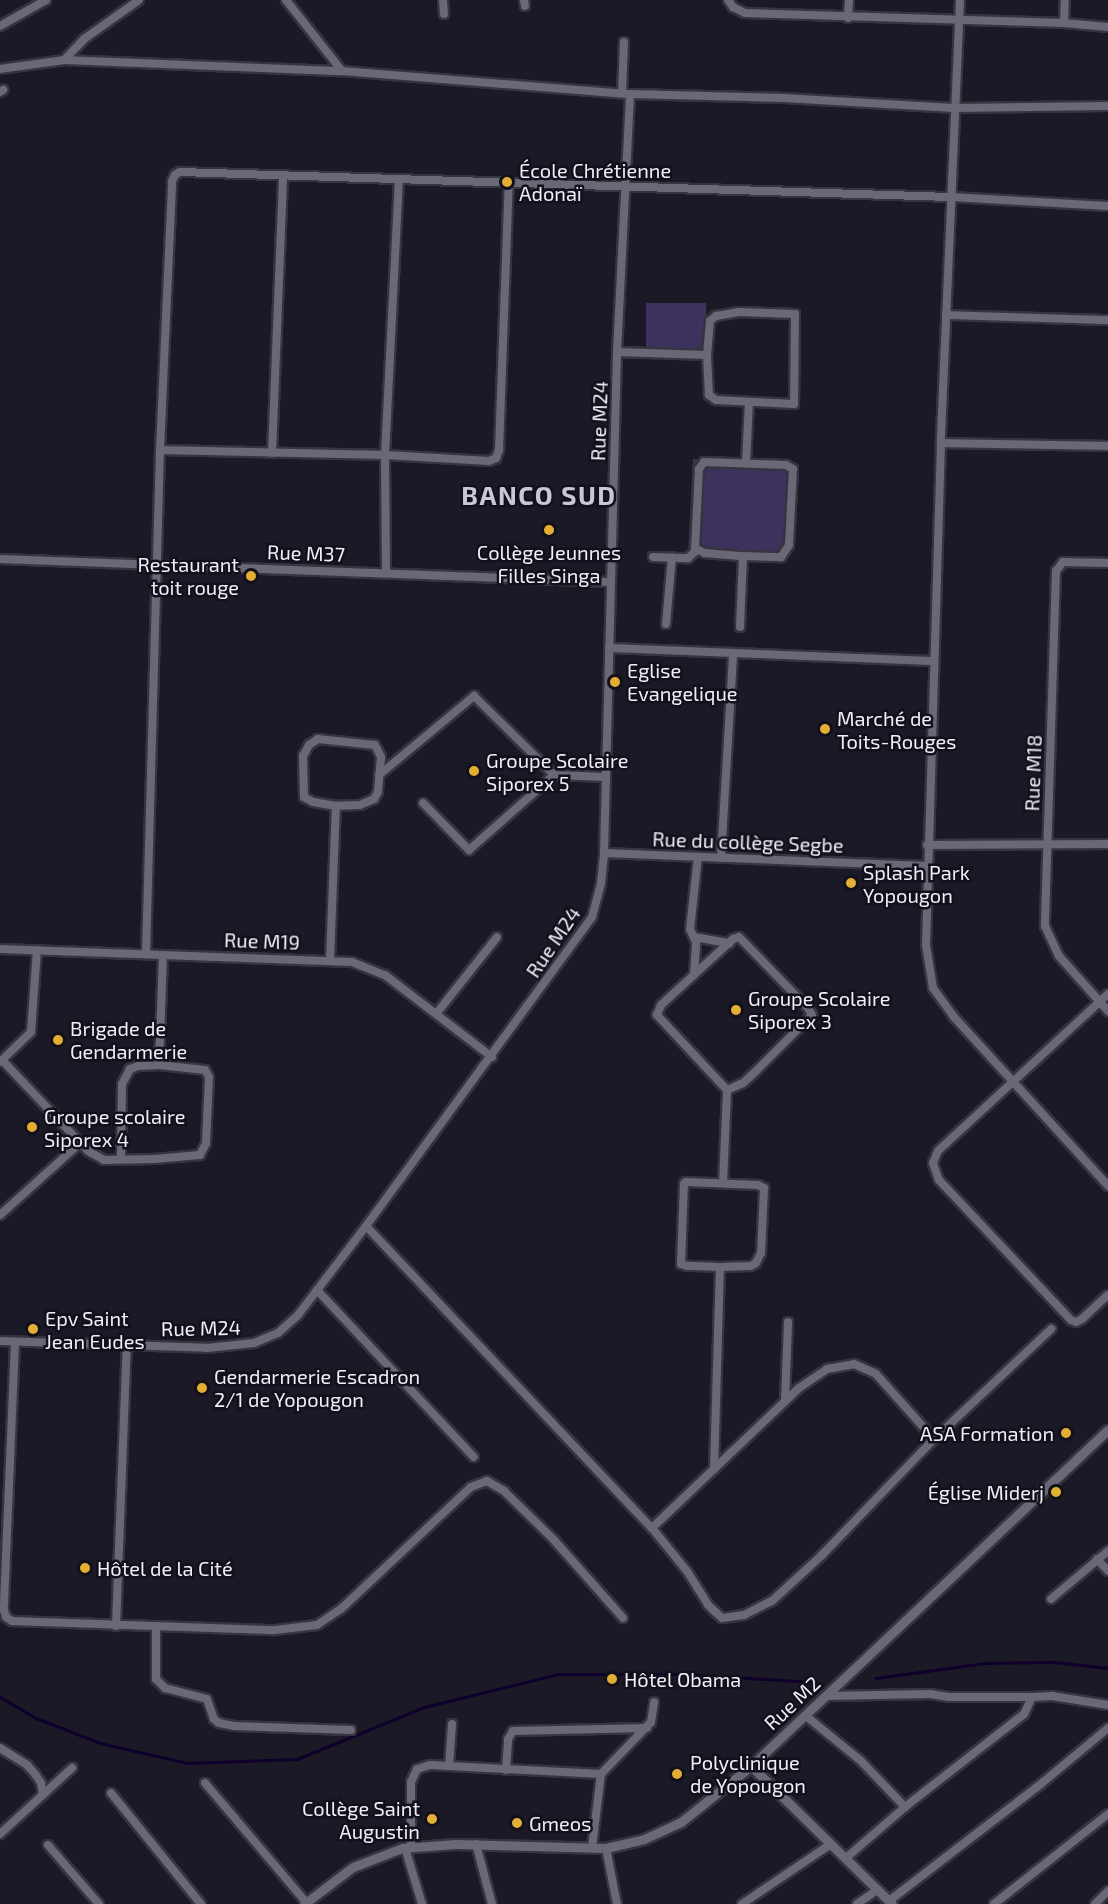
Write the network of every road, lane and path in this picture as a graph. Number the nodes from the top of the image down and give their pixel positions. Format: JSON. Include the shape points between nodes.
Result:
{"nodes":[{"id":1,"x":46,"y":0,"type":"edge"},
{"id":2,"x":139,"y":0,"type":"edge"},
{"id":3,"x":286,"y":0,"type":"edge"},
{"id":4,"x":443,"y":0,"type":"edge"},
{"id":5,"x":728,"y":0,"type":"edge"},
{"id":6,"x":849,"y":0,"type":"edge"},
{"id":7,"x":960,"y":0,"type":"edge"},
{"id":8,"x":1065,"y":0,"type":"edge"},
{"id":9,"x":444,"y":14,"type":"dead end"},
{"id":10,"x":848,"y":18,"type":"junction"},
{"id":11,"x":958,"y":21,"type":"junction"},
{"id":12,"x":1064,"y":23,"type":"junction"},
{"id":13,"x":0,"y":26,"type":"edge"},
{"id":14,"x":1108,"y":27,"type":"edge"},
{"id":15,"x":624,"y":42,"type":"dead end"},
{"id":16,"x":64,"y":60,"type":"junction"},
{"id":17,"x":0,"y":69,"type":"edge"},
{"id":18,"x":342,"y":70,"type":"junction"},
{"id":19,"x":626,"y":94,"type":"junction"},
{"id":20,"x":1108,"y":106,"type":"edge"},
{"id":21,"x":954,"y":108,"type":"junction"},
{"id":22,"x":283,"y":176,"type":"junction"},
{"id":23,"x":399,"y":180,"type":"junction"},
{"id":24,"x":509,"y":183,"type":"junction"},
{"id":25,"x":625,"y":187,"type":"junction"},
{"id":26,"x":951,"y":197,"type":"junction"},
{"id":27,"x":1108,"y":206,"type":"edge"},
{"id":28,"x":946,"y":315,"type":"junction"},
{"id":29,"x":1108,"y":320,"type":"edge"},
{"id":30,"x":617,"y":351,"type":"junction"},
{"id":31,"x":707,"y":355,"type":"junction"},
{"id":32,"x":749,"y":402,"type":"junction"},
{"id":33,"x":941,"y":443,"type":"junction"},
{"id":34,"x":1108,"y":446,"type":"edge"},
{"id":35,"x":160,"y":450,"type":"junction"},
{"id":36,"x":272,"y":453,"type":"junction"},
{"id":37,"x":384,"y":455,"type":"junction"},
{"id":38,"x":746,"y":463,"type":"junction"},
{"id":39,"x":696,"y":551,"type":"junction"},
{"id":40,"x":653,"y":556,"type":"dead end"},
{"id":41,"x":743,"y":556,"type":"junction"},
{"id":42,"x":672,"y":557,"type":"junction"},
{"id":43,"x":0,"y":560,"type":"edge"},
{"id":44,"x":1108,"y":563,"type":"edge"},
{"id":45,"x":156,"y":565,"type":"junction"},
{"id":46,"x":386,"y":573,"type":"junction"},
{"id":47,"x":610,"y":582,"type":"junction"},
{"id":48,"x":666,"y":624,"type":"dead end"},
{"id":49,"x":740,"y":627,"type":"dead end"},
{"id":50,"x":609,"y":648,"type":"junction"},
{"id":51,"x":733,"y":653,"type":"junction"},
{"id":52,"x":933,"y":661,"type":"junction"},
{"id":53,"x":379,"y":775,"type":"junction"},
{"id":54,"x":554,"y":775,"type":"junction"},
{"id":55,"x":606,"y":777,"type":"junction"},
{"id":56,"x":423,"y":803,"type":"dead end"},
{"id":57,"x":336,"y":806,"type":"junction"},
{"id":58,"x":1048,"y":843,"type":"junction"},
{"id":59,"x":1108,"y":844,"type":"edge"},
{"id":60,"x":927,"y":845,"type":"junction"},
{"id":61,"x":604,"y":853,"type":"junction"},
{"id":62,"x":698,"y":856,"type":"junction"},
{"id":63,"x":721,"y":858,"type":"junction"},
{"id":64,"x":927,"y":866,"type":"junction"},
{"id":65,"x":497,"y":937,"type":"dead end"},
{"id":66,"x":694,"y":937,"type":"junction"},
{"id":67,"x":729,"y":943,"type":"junction"},
{"id":68,"x":0,"y":949,"type":"edge"},
{"id":69,"x":37,"y":950,"type":"junction"},
{"id":70,"x":146,"y":954,"type":"junction"},
{"id":71,"x":163,"y":955,"type":"junction"},
{"id":72,"x":330,"y":960,"type":"junction"},
{"id":73,"x":694,"y":974,"type":"junction"},
{"id":74,"x":1108,"y":994,"type":"edge"},
{"id":75,"x":1099,"y":1002,"type":"junction"},
{"id":76,"x":1108,"y":1011,"type":"edge"},
{"id":77,"x":436,"y":1014,"type":"junction"},
{"id":78,"x":492,"y":1057,"type":"junction"},
{"id":79,"x":1,"y":1061,"type":"edge"},
{"id":80,"x":159,"y":1065,"type":"junction"},
{"id":81,"x":1012,"y":1083,"type":"junction"},
{"id":82,"x":727,"y":1090,"type":"junction"},
{"id":83,"x":80,"y":1143,"type":"junction"},
{"id":84,"x":121,"y":1160,"type":"junction"},
{"id":85,"x":723,"y":1183,"type":"junction"},
{"id":86,"x":1108,"y":1186,"type":"edge"},
{"id":87,"x":0,"y":1215,"type":"edge"},
{"id":88,"x":366,"y":1226,"type":"junction"},
{"id":89,"x":720,"y":1267,"type":"junction"},
{"id":90,"x":317,"y":1290,"type":"junction"},
{"id":91,"x":1108,"y":1295,"type":"edge"},
{"id":92,"x":788,"y":1322,"type":"dead end"},
{"id":93,"x":1051,"y":1329,"type":"dead end"},
{"id":94,"x":0,"y":1341,"type":"edge"},
{"id":95,"x":15,"y":1342,"type":"junction"},
{"id":96,"x":127,"y":1344,"type":"junction"},
{"id":97,"x":785,"y":1401,"type":"junction"},
{"id":98,"x":1108,"y":1430,"type":"edge"},
{"id":99,"x":934,"y":1439,"type":"junction"},
{"id":100,"x":474,"y":1456,"type":"dead end"},
{"id":101,"x":714,"y":1469,"type":"junction"},
{"id":102,"x":652,"y":1528,"type":"junction"},
{"id":103,"x":1108,"y":1551,"type":"edge"},
{"id":104,"x":1097,"y":1559,"type":"junction"},
{"id":105,"x":1108,"y":1571,"type":"edge"},
{"id":106,"x":2,"y":1582,"type":"edge"},
{"id":107,"x":1051,"y":1599,"type":"dead end"},
{"id":108,"x":623,"y":1618,"type":"dead end"},
{"id":109,"x":116,"y":1626,"type":"junction"},
{"id":110,"x":156,"y":1627,"type":"junction"},
{"id":111,"x":826,"y":1696,"type":"junction"},
{"id":112,"x":1032,"y":1697,"type":"junction"},
{"id":113,"x":654,"y":1702,"type":"dead end"},
{"id":114,"x":1108,"y":1705,"type":"edge"},
{"id":115,"x":806,"y":1716,"type":"junction"},
{"id":116,"x":452,"y":1724,"type":"dead end"},
{"id":117,"x":647,"y":1728,"type":"junction"},
{"id":118,"x":1108,"y":1728,"type":"edge"},
{"id":119,"x":351,"y":1730,"type":"dead end"},
{"id":120,"x":0,"y":1748,"type":"edge"},
{"id":121,"x":449,"y":1766,"type":"junction"},
{"id":122,"x":751,"y":1766,"type":"junction"},
{"id":123,"x":72,"y":1768,"type":"dead end"},
{"id":124,"x":507,"y":1770,"type":"junction"},
{"id":125,"x":601,"y":1774,"type":"junction"},
{"id":126,"x":205,"y":1783,"type":"dead end"},
{"id":127,"x":111,"y":1793,"type":"dead end"},
{"id":128,"x":42,"y":1795,"type":"junction"},
{"id":129,"x":905,"y":1807,"type":"junction"},
{"id":130,"x":1108,"y":1814,"type":"edge"},
{"id":131,"x":1,"y":1833,"type":"edge"},
{"id":132,"x":476,"y":1844,"type":"junction"},
{"id":133,"x":831,"y":1844,"type":"junction"},
{"id":134,"x":48,"y":1845,"type":"dead end"},
{"id":135,"x":408,"y":1848,"type":"junction"},
{"id":136,"x":592,"y":1848,"type":"junction"},
{"id":137,"x":606,"y":1848,"type":"junction"},
{"id":138,"x":846,"y":1858,"type":"junction"},
{"id":139,"x":877,"y":1890,"type":"junction"},
{"id":140,"x":1108,"y":1891,"type":"edge"},
{"id":141,"x":307,"y":1901,"type":"edge"},
{"id":142,"x":890,"y":1902,"type":"edge"},
{"id":143,"x":99,"y":1904,"type":"edge"},
{"id":144,"x":201,"y":1904,"type":"edge"},
{"id":145,"x":321,"y":1904,"type":"edge"},
{"id":146,"x":422,"y":1904,"type":"edge"},
{"id":147,"x":492,"y":1904,"type":"edge"},
{"id":148,"x":617,"y":1904,"type":"edge"},
{"id":149,"x":742,"y":1904,"type":"edge"},
{"id":150,"x":857,"y":1904,"type":"edge"},
{"id":151,"x":994,"y":1904,"type":"edge"},
{"id":152,"x":1095,"y":1904,"type":"edge"}],
"edges":[{"from":1,"to":13,"type":"street"},
{"from":2,"to":16,"type":"street","via":[[84,39]]},
{"from":3,"to":18,"type":"street"},
{"from":4,"to":9,"type":"street"},
{"from":5,"to":10,"type":"street","via":[[745,14]]},
{"from":6,"to":10,"type":"street"},
{"from":7,"to":11,"type":"street"},
{"from":8,"to":12,"type":"street"},
{"from":10,"to":11,"type":"street"},
{"from":11,"to":12,"type":"street"},
{"from":11,"to":21,"type":"street"},
{"from":12,"to":14,"type":"street"},
{"from":15,"to":19,"type":"street","name":"Rue M24"},
{"from":16,"to":17,"type":"street"},
{"from":16,"to":18,"type":"street"},
{"from":18,"to":19,"type":"street"},
{"from":19,"to":21,"type":"street"},
{"from":19,"to":25,"type":"street","name":"Rue M24"},
{"from":20,"to":21,"type":"street"},
{"from":21,"to":26,"type":"street"},
{"from":22,"to":23,"type":"street"},
{"from":22,"to":35,"type":"street","via":[[180,172],[174,175]]},
{"from":22,"to":36,"type":"street"},
{"from":23,"to":24,"type":"street"},
{"from":23,"to":37,"type":"street"},
{"from":24,"to":25,"type":"street"},
{"from":24,"to":37,"type":"street","via":[[496,458],[489,461]]},
{"from":25,"to":26,"type":"street"},
{"from":25,"to":30,"type":"street","name":"Rue M24"},
{"from":26,"to":27,"type":"street"},
{"from":26,"to":28,"type":"street"},
{"from":28,"to":29,"type":"street"},
{"from":28,"to":33,"type":"street"},
{"from":30,"to":31,"type":"street"},
{"from":30,"to":47,"type":"street","name":"Rue M24"},
{"from":31,"to":32,"type":"street","via":[[709,395],[716,400]]},
{"from":31,"to":32,"type":"street","via":[[710,321],[716,316],[794,312],[796,402]]},
{"from":32,"to":38,"type":"street"},
{"from":33,"to":34,"type":"street"},
{"from":33,"to":52,"type":"street"},
{"from":35,"to":36,"type":"street"},
{"from":35,"to":45,"type":"street"},
{"from":36,"to":37,"type":"street"},
{"from":37,"to":46,"type":"street"},
{"from":38,"to":39,"type":"street","via":[[701,464]]},
{"from":38,"to":41,"type":"street","via":[[791,467],[793,493],[786,552],[781,557]]},
{"from":39,"to":41,"type":"street"},
{"from":39,"to":42,"type":"street","via":[[690,558]]},
{"from":40,"to":42,"type":"street"},
{"from":41,"to":49,"type":"street"},
{"from":42,"to":48,"type":"street"},
{"from":43,"to":45,"type":"street","name":"Rue M37"},
{"from":44,"to":58,"type":"street","name":"Rue M18","via":[[1063,562],[1056,571]]},
{"from":45,"to":46,"type":"street","name":"Rue M37"},
{"from":45,"to":70,"type":"street"},
{"from":46,"to":47,"type":"street","name":"Rue M37"},
{"from":47,"to":50,"type":"street","name":"Rue M24"},
{"from":50,"to":51,"type":"street"},
{"from":50,"to":55,"type":"street","name":"Rue M24"},
{"from":51,"to":52,"type":"street"},
{"from":51,"to":63,"type":"street"},
{"from":52,"to":60,"type":"street"},
{"from":53,"to":54,"type":"street","via":[[474,696]]},
{"from":53,"to":57,"type":"street","via":[[374,799],[360,805]]},
{"from":53,"to":57,"type":"street","via":[[381,756],[375,745],[314,741],[303,756],[302,791],[308,801]]},
{"from":54,"to":55,"type":"street"},
{"from":54,"to":56,"type":"street","via":[[469,850]]},
{"from":55,"to":61,"type":"street","name":"Rue M24"},
{"from":57,"to":72,"type":"street"},
{"from":58,"to":59,"type":"street"},
{"from":58,"to":60,"type":"street"},
{"from":58,"to":75,"type":"street","name":"Rue M18","via":[[1045,926],[1059,956]]},
{"from":60,"to":64,"type":"street"},
{"from":61,"to":62,"type":"street","name":"Rue du collège Segbe"},
{"from":61,"to":78,"type":"street","name":"Rue M24","via":[[598,900],[590,921]]},
{"from":62,"to":63,"type":"street","name":"Rue du collège Segbe"},
{"from":62,"to":66,"type":"street","via":[[690,929]]},
{"from":63,"to":64,"type":"street","name":"Rue du collège Segbe"},
{"from":64,"to":81,"type":"street","via":[[926,945],[933,988],[952,1016]]},
{"from":65,"to":77,"type":"street"},
{"from":66,"to":67,"type":"street"},
{"from":66,"to":73,"type":"street"},
{"from":67,"to":73,"type":"street"},
{"from":67,"to":82,"type":"street","via":[[736,937],[742,939],[812,1016],[743,1083]]},
{"from":68,"to":69,"type":"street","name":"Rue M19"},
{"from":69,"to":70,"type":"street","name":"Rue M19"},
{"from":69,"to":79,"type":"street","via":[[31,1032]]},
{"from":70,"to":71,"type":"street","name":"Rue M19"},
{"from":71,"to":72,"type":"street","name":"Rue M19"},
{"from":71,"to":80,"type":"street"},
{"from":72,"to":77,"type":"street","name":"Rue M19","via":[[352,962],[385,975]]},
{"from":73,"to":82,"type":"street","via":[[661,1005],[657,1015]]},
{"from":74,"to":75,"type":"street"},
{"from":75,"to":76,"type":"street","name":"Rue M18"},
{"from":75,"to":81,"type":"street"},
{"from":77,"to":78,"type":"street","name":"Rue M19"},
{"from":78,"to":88,"type":"street","name":"Rue M24"},
{"from":79,"to":83,"type":"street"},
{"from":80,"to":84,"type":"street","via":[[130,1069],[123,1080]]},
{"from":80,"to":84,"type":"street","via":[[201,1068],[208,1073],[205,1150],[194,1157]]},
{"from":81,"to":86,"type":"street"},
{"from":81,"to":91,"type":"street","via":[[938,1151],[933,1163],[935,1172],[1071,1320],[1082,1319]]},
{"from":82,"to":85,"type":"street"},
{"from":83,"to":84,"type":"street","via":[[98,1159]]},
{"from":83,"to":87,"type":"street"},
{"from":85,"to":89,"type":"street","via":[[762,1186],[765,1192],[759,1259],[751,1266]]},
{"from":85,"to":89,"type":"street","via":[[684,1184],[680,1260],[687,1266]]},
{"from":88,"to":90,"type":"street","name":"Rue M24"},
{"from":88,"to":102,"type":"street"},
{"from":89,"to":101,"type":"street"},
{"from":90,"to":96,"type":"street","name":"Rue M24","via":[[289,1325],[254,1343],[207,1348]]},
{"from":90,"to":100,"type":"street"},
{"from":92,"to":97,"type":"street"},
{"from":93,"to":99,"type":"street"},
{"from":94,"to":95,"type":"street","name":"Rue M24"},
{"from":95,"to":96,"type":"street","name":"Rue M24"},
{"from":95,"to":106,"type":"street"},
{"from":96,"to":109,"type":"street"},
{"from":97,"to":99,"type":"street","via":[[827,1369],[854,1364],[876,1374],[888,1385]]},
{"from":97,"to":101,"type":"street"},
{"from":98,"to":111,"type":"street","name":"Rue M2"},
{"from":99,"to":102,"type":"street","via":[[822,1555],[772,1601],[744,1615],[722,1618],[714,1612]]},
{"from":101,"to":102,"type":"street"},
{"from":103,"to":104,"type":"street"},
{"from":104,"to":105,"type":"street"},
{"from":104,"to":107,"type":"street"},
{"from":106,"to":109,"type":"street","via":[[4,1610],[12,1622]]},
{"from":108,"to":110,"type":"street","via":[[554,1540],[504,1491],[487,1481],[471,1487],[341,1610],[317,1625],[275,1630]]},
{"from":109,"to":110,"type":"street"},
{"from":110,"to":119,"type":"street","via":[[156,1679],[165,1688],[207,1699],[219,1723]]},
{"from":111,"to":112,"type":"street"},
{"from":111,"to":115,"type":"street","name":"Rue M2"},
{"from":112,"to":114,"type":"street","via":[[1052,1696]]},
{"from":112,"to":129,"type":"street","via":[[1024,1714]]},
{"from":113,"to":117,"type":"street"},
{"from":115,"to":122,"type":"street","name":"Rue M2"},
{"from":115,"to":129,"type":"street","via":[[861,1761]]},
{"from":116,"to":121,"type":"street"},
{"from":117,"to":124,"type":"street","via":[[513,1731],[508,1739]]},
{"from":117,"to":125,"type":"street"},
{"from":118,"to":142,"type":"street"},
{"from":120,"to":128,"type":"street","via":[[27,1765],[41,1783]]},
{"from":121,"to":124,"type":"street"},
{"from":121,"to":135,"type":"street","via":[[423,1766],[412,1776]]},
{"from":122,"to":133,"type":"street"},
{"from":122,"to":137,"type":"street","name":"Rue M2","via":[[681,1822],[644,1839]]},
{"from":123,"to":128,"type":"street"},
{"from":124,"to":125,"type":"street"},
{"from":125,"to":136,"type":"street"},
{"from":126,"to":141,"type":"street"},
{"from":127,"to":144,"type":"street"},
{"from":128,"to":131,"type":"street"},
{"from":129,"to":138,"type":"street"},
{"from":130,"to":151,"type":"street"},
{"from":132,"to":135,"type":"street","name":"Rue M2"},
{"from":132,"to":136,"type":"street","name":"Rue M2"},
{"from":132,"to":147,"type":"street"},
{"from":133,"to":138,"type":"street"},
{"from":133,"to":149,"type":"street"},
{"from":134,"to":143,"type":"street"},
{"from":135,"to":141,"type":"street","name":"Rue M2","via":[[389,1851],[353,1867]]},
{"from":135,"to":146,"type":"street"},
{"from":136,"to":137,"type":"street","name":"Rue M2"},
{"from":137,"to":148,"type":"street"},
{"from":138,"to":139,"type":"street"},
{"from":139,"to":142,"type":"street"},
{"from":139,"to":150,"type":"street"},
{"from":140,"to":152,"type":"street"},
{"from":141,"to":145,"type":"street"}]}
